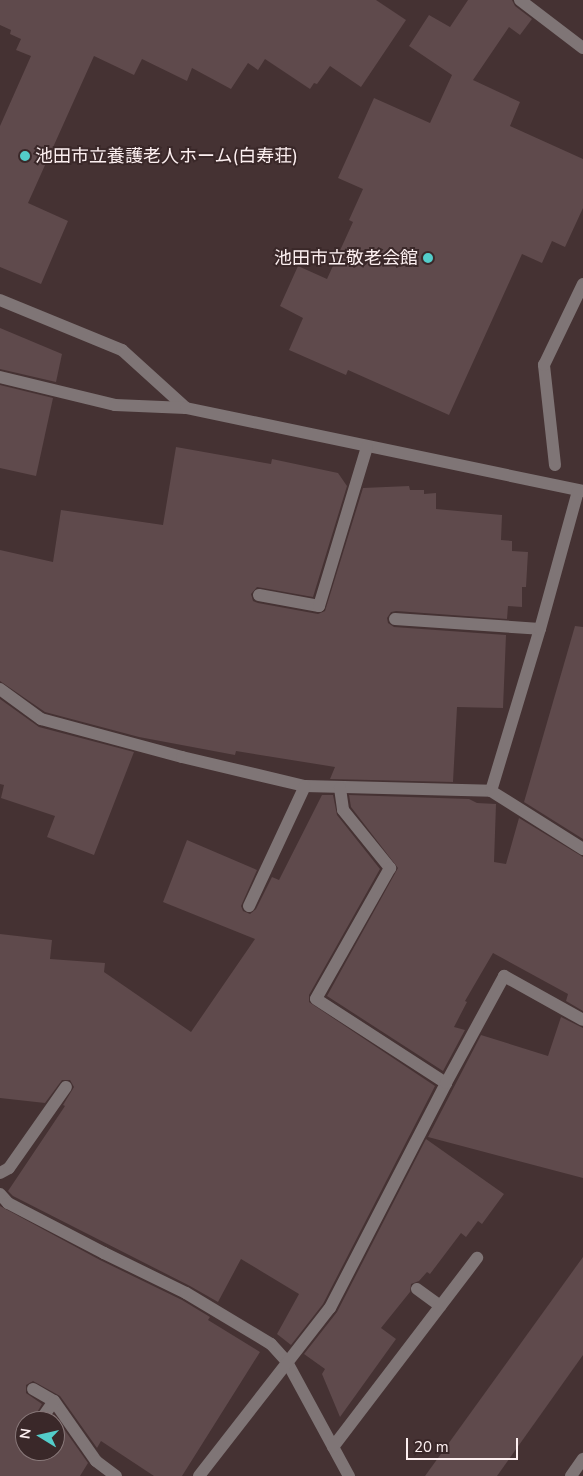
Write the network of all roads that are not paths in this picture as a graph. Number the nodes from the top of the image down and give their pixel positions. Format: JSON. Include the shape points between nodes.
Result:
{"nodes":[{"id":1,"x":520,"y":0,"type":"edge"},
{"id":2,"x":583,"y":48,"type":"edge"},
{"id":3,"x":583,"y":284,"type":"edge"},
{"id":4,"x":0,"y":300,"type":"edge"},
{"id":5,"x":0,"y":377,"type":"edge"},
{"id":6,"x":186,"y":408,"type":"junction"},
{"id":7,"x":367,"y":447,"type":"junction"},
{"id":8,"x":555,"y":464,"type":"dead end"},
{"id":9,"x":580,"y":491,"type":"edge"},
{"id":10,"x":259,"y":595,"type":"dead end"},
{"id":11,"x":395,"y":619,"type":"dead end"},
{"id":12,"x":540,"y":629,"type":"junction"},
{"id":13,"x":0,"y":689,"type":"edge"},
{"id":14,"x":305,"y":786,"type":"junction"},
{"id":15,"x":340,"y":788,"type":"junction"},
{"id":16,"x":491,"y":791,"type":"junction"},
{"id":17,"x":583,"y":849,"type":"edge"},
{"id":18,"x":249,"y":906,"type":"dead end"},
{"id":19,"x":583,"y":1020,"type":"edge"},
{"id":20,"x":446,"y":1083,"type":"junction"},
{"id":21,"x":66,"y":1087,"type":"dead end"},
{"id":22,"x":0,"y":1173,"type":"edge"},
{"id":23,"x":0,"y":1194,"type":"edge"},
{"id":24,"x":477,"y":1258,"type":"dead end"},
{"id":25,"x":417,"y":1289,"type":"dead end"},
{"id":26,"x":440,"y":1306,"type":"junction"},
{"id":27,"x":287,"y":1362,"type":"junction"},
{"id":28,"x":33,"y":1389,"type":"dead end"},
{"id":29,"x":54,"y":1401,"type":"junction"},
{"id":30,"x":47,"y":1411,"type":"edge"},
{"id":31,"x":333,"y":1447,"type":"junction"},
{"id":32,"x":583,"y":1459,"type":"edge"},
{"id":33,"x":116,"y":1476,"type":"edge"},
{"id":34,"x":199,"y":1476,"type":"edge"},
{"id":35,"x":349,"y":1476,"type":"edge"},
{"id":36,"x":570,"y":1476,"type":"edge"}],
"edges":[{"from":1,"to":2,"type":"street"},
{"from":3,"to":8,"type":"street","via":[[544,365]]},
{"from":4,"to":6,"type":"street","via":[[122,350]]},
{"from":5,"to":6,"type":"street","via":[[115,405]]},
{"from":6,"to":7,"type":"street"},
{"from":7,"to":9,"type":"street"},
{"from":7,"to":10,"type":"street","via":[[319,606]]},
{"from":9,"to":12,"type":"street"},
{"from":11,"to":12,"type":"street"},
{"from":12,"to":16,"type":"street"},
{"from":13,"to":14,"type":"street","via":[[41,719]]},
{"from":14,"to":15,"type":"street"},
{"from":14,"to":18,"type":"street"},
{"from":15,"to":16,"type":"street"},
{"from":15,"to":20,"type":"street","via":[[343,810],[390,868],[316,999]]},
{"from":16,"to":17,"type":"street"},
{"from":19,"to":20,"type":"street","via":[[504,976]]},
{"from":20,"to":27,"type":"street","via":[[330,1308]]},
{"from":21,"to":22,"type":"street","via":[[9,1168]]},
{"from":23,"to":27,"type":"street","via":[[8,1203],[186,1293],[271,1344]]},
{"from":24,"to":26,"type":"street"},
{"from":25,"to":26,"type":"street"},
{"from":26,"to":31,"type":"street"},
{"from":27,"to":31,"type":"street"},
{"from":27,"to":34,"type":"street"},
{"from":28,"to":29,"type":"street"},
{"from":29,"to":30,"type":"street"},
{"from":29,"to":33,"type":"street","via":[[96,1461]]},
{"from":31,"to":35,"type":"street"},
{"from":32,"to":36,"type":"street"}]}
